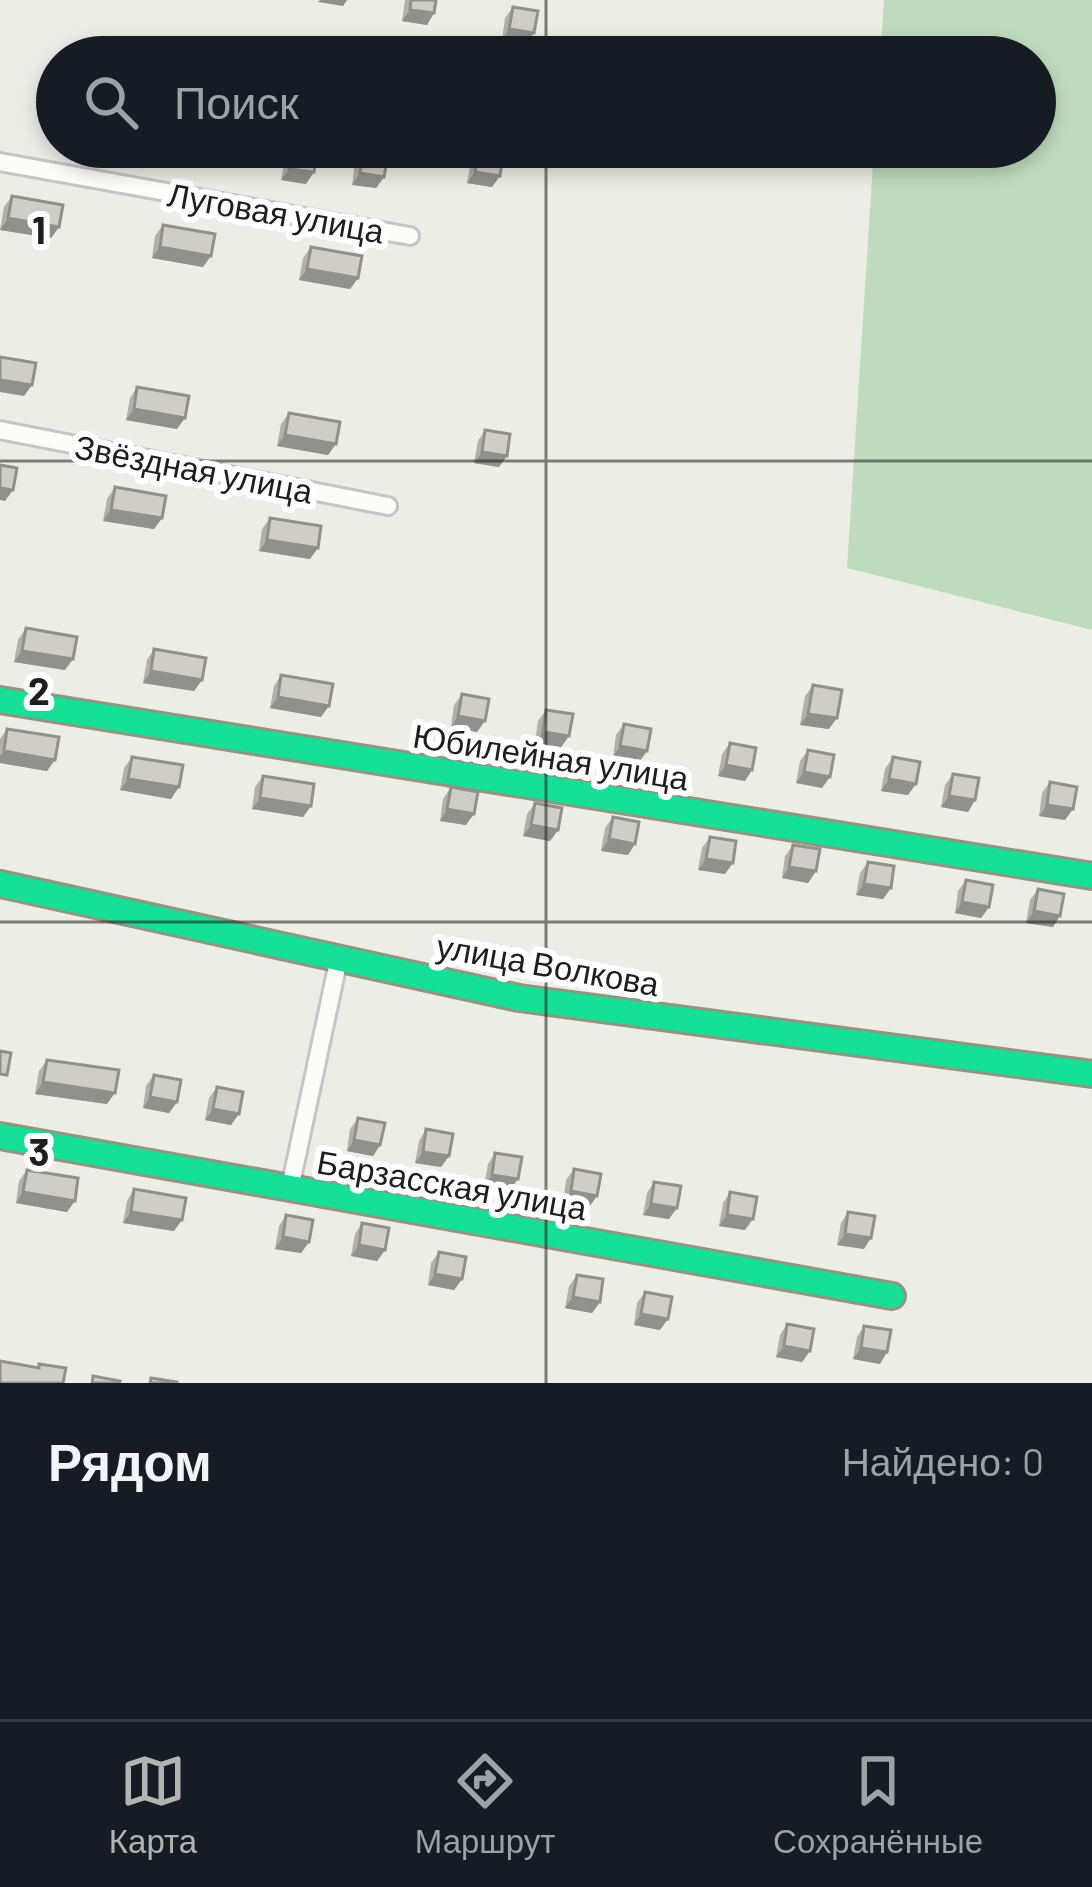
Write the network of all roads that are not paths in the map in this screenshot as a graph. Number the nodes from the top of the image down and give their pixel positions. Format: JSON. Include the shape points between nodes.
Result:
{"nodes":[{"id":1,"x":0,"y":162,"type":"edge"},
{"id":2,"x":410,"y":236,"type":"dead end"},
{"id":3,"x":0,"y":430,"type":"edge"},
{"id":4,"x":388,"y":506,"type":"dead end"},
{"id":5,"x":0,"y":700,"type":"edge"},
{"id":6,"x":1092,"y":876,"type":"edge"},
{"id":7,"x":0,"y":884,"type":"edge"},
{"id":8,"x":338,"y":958,"type":"junction"},
{"id":9,"x":1092,"y":1074,"type":"edge"},
{"id":10,"x":0,"y":1136,"type":"edge"},
{"id":11,"x":290,"y":1188,"type":"junction"},
{"id":12,"x":892,"y":1296,"type":"dead end"}],
"edges":[{"from":1,"to":2,"type":"street","name":"Луговая улица"},
{"from":3,"to":4,"type":"street","name":"Звёздная улица"},
{"from":5,"to":6,"type":"street","name":"Юбилейная улица"},
{"from":7,"to":8,"type":"street","name":"улица Волкова"},
{"from":8,"to":9,"type":"street","name":"улица Волкова","via":[[519,998]]},
{"from":8,"to":11,"type":"street"},
{"from":10,"to":11,"type":"street","name":"Барзасская улица"},
{"from":11,"to":12,"type":"street","name":"Барзасская улица"}]}
